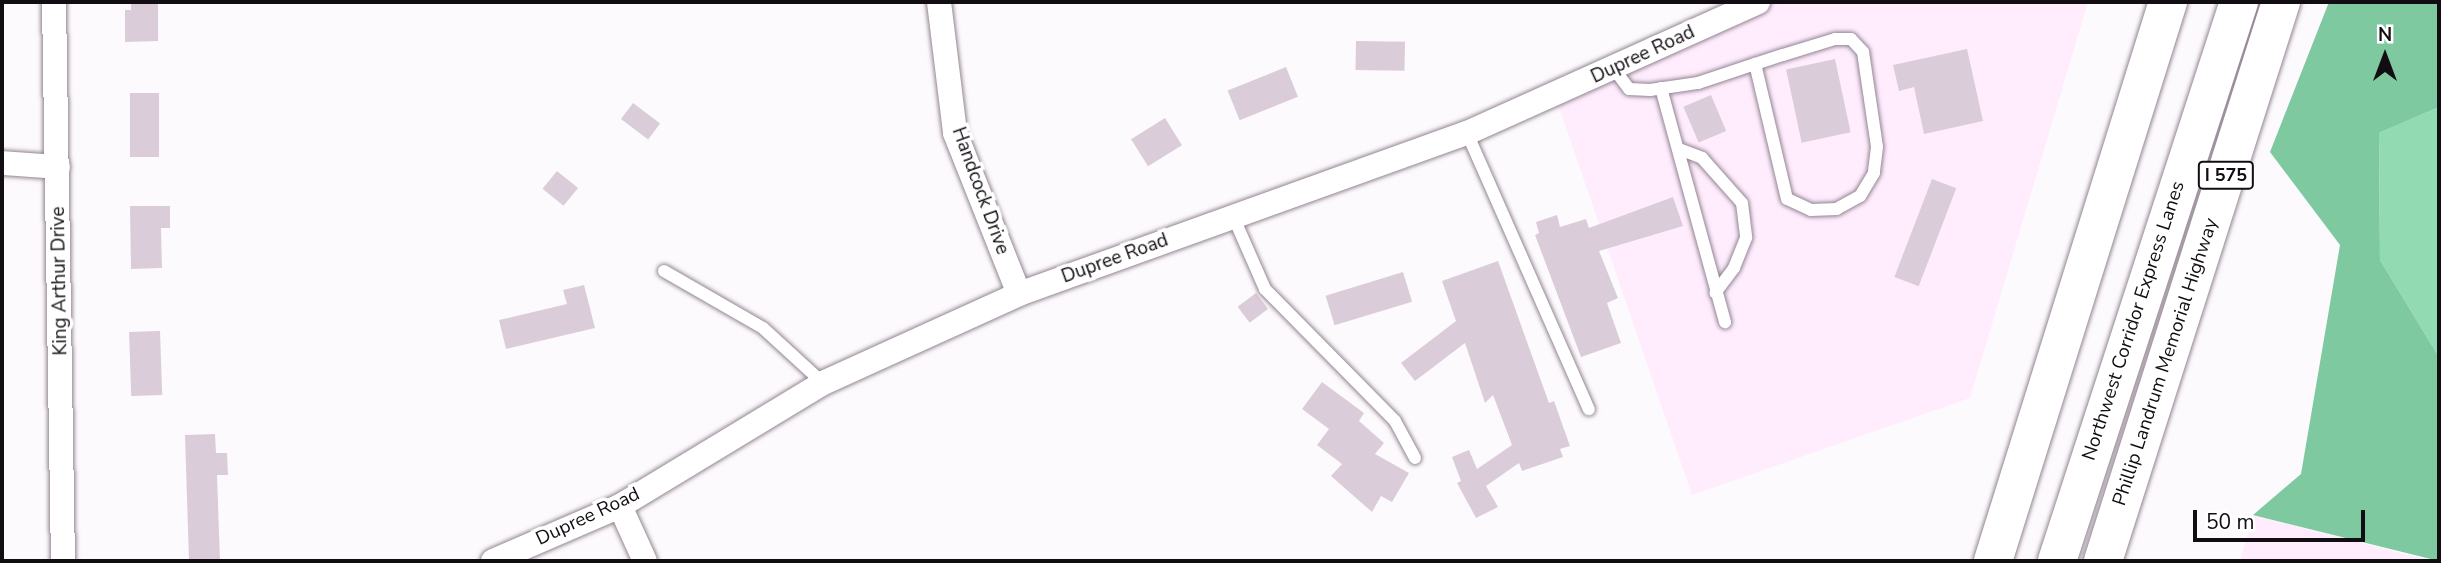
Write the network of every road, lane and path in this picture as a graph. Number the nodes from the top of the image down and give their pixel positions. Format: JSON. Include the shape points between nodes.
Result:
{"nodes":[{"id":1,"x":54,"y":2,"type":"edge"},
{"id":2,"x":939,"y":2,"type":"edge"},
{"id":3,"x":1758,"y":2,"type":"edge"},
{"id":4,"x":2148,"y":2,"type":"edge"},
{"id":5,"x":2168,"y":2,"type":"edge"},
{"id":6,"x":2239,"y":2,"type":"edge"},
{"id":7,"x":2281,"y":2,"type":"edge"},
{"id":8,"x":1755,"y":64,"type":"junction"},
{"id":9,"x":1614,"y":69,"type":"junction"},
{"id":10,"x":1661,"y":88,"type":"junction"},
{"id":11,"x":1468,"y":133,"type":"junction"},
{"id":12,"x":1679,"y":149,"type":"junction"},
{"id":13,"x":2,"y":163,"type":"edge"},
{"id":14,"x":58,"y":167,"type":"junction"},
{"id":15,"x":1232,"y":215,"type":"junction"},
{"id":16,"x":2098,"y":215,"type":"junction"},
{"id":17,"x":664,"y":271,"type":"dead end"},
{"id":18,"x":1715,"y":293,"type":"junction"},
{"id":19,"x":1019,"y":294,"type":"junction"},
{"id":20,"x":1725,"y":322,"type":"dead end"},
{"id":21,"x":823,"y":383,"type":"junction"},
{"id":22,"x":1589,"y":409,"type":"dead end"},
{"id":23,"x":1415,"y":458,"type":"dead end"},
{"id":24,"x":620,"y":506,"type":"junction"},
{"id":25,"x":63,"y":561,"type":"edge"},
{"id":26,"x":493,"y":561,"type":"edge"},
{"id":27,"x":645,"y":561,"type":"edge"},
{"id":28,"x":1993,"y":561,"type":"edge"},
{"id":29,"x":2057,"y":561,"type":"edge"},
{"id":30,"x":2102,"y":561,"type":"edge"}],
"edges":[{"from":1,"to":14,"type":"street","name":"King Arthur Drive"},
{"from":2,"to":19,"type":"street","name":"Handcock Drive","via":[[955,133]]},
{"from":3,"to":9,"type":"street","name":"Dupree Road"},
{"from":4,"to":16,"type":"highway","via":[[2132,50]]},
{"from":5,"to":16,"type":"highway"},
{"from":6,"to":29,"type":"highway","name":"Northwest Corridor Express Lanes"},
{"from":7,"to":30,"type":"highway","name":"Phillip Landrum Memorial Highway","number":"I 575"},
{"from":8,"to":8,"type":"lane","via":[[1835,39],[1851,39],[1863,52],[1877,147],[1874,173],[1860,197],[1837,209],[1811,210],[1787,199]]},
{"from":8,"to":10,"type":"lane","via":[[1698,83]]},
{"from":9,"to":10,"type":"lane","via":[[1629,89]]},
{"from":9,"to":11,"type":"street","name":"Dupree Road"},
{"from":10,"to":12,"type":"lane"},
{"from":11,"to":15,"type":"street","name":"Dupree Road"},
{"from":11,"to":22,"type":"lane"},
{"from":12,"to":18,"type":"lane"},
{"from":12,"to":18,"type":"lane","via":[[1702,158],[1742,202],[1746,238],[1734,268]]},
{"from":13,"to":14,"type":"street"},
{"from":14,"to":25,"type":"street","name":"King Arthur Drive"},
{"from":15,"to":19,"type":"street","name":"Dupree Road"},
{"from":15,"to":23,"type":"lane","via":[[1265,289],[1395,421]]},
{"from":16,"to":28,"type":"highway"},
{"from":17,"to":21,"type":"lane","via":[[763,328]]},
{"from":18,"to":20,"type":"lane"},
{"from":19,"to":21,"type":"street","name":"Dupree Road"},
{"from":21,"to":24,"type":"street","name":"Dupree Road"},
{"from":24,"to":26,"type":"street","name":"Dupree Road"},
{"from":24,"to":27,"type":"street"}]}
